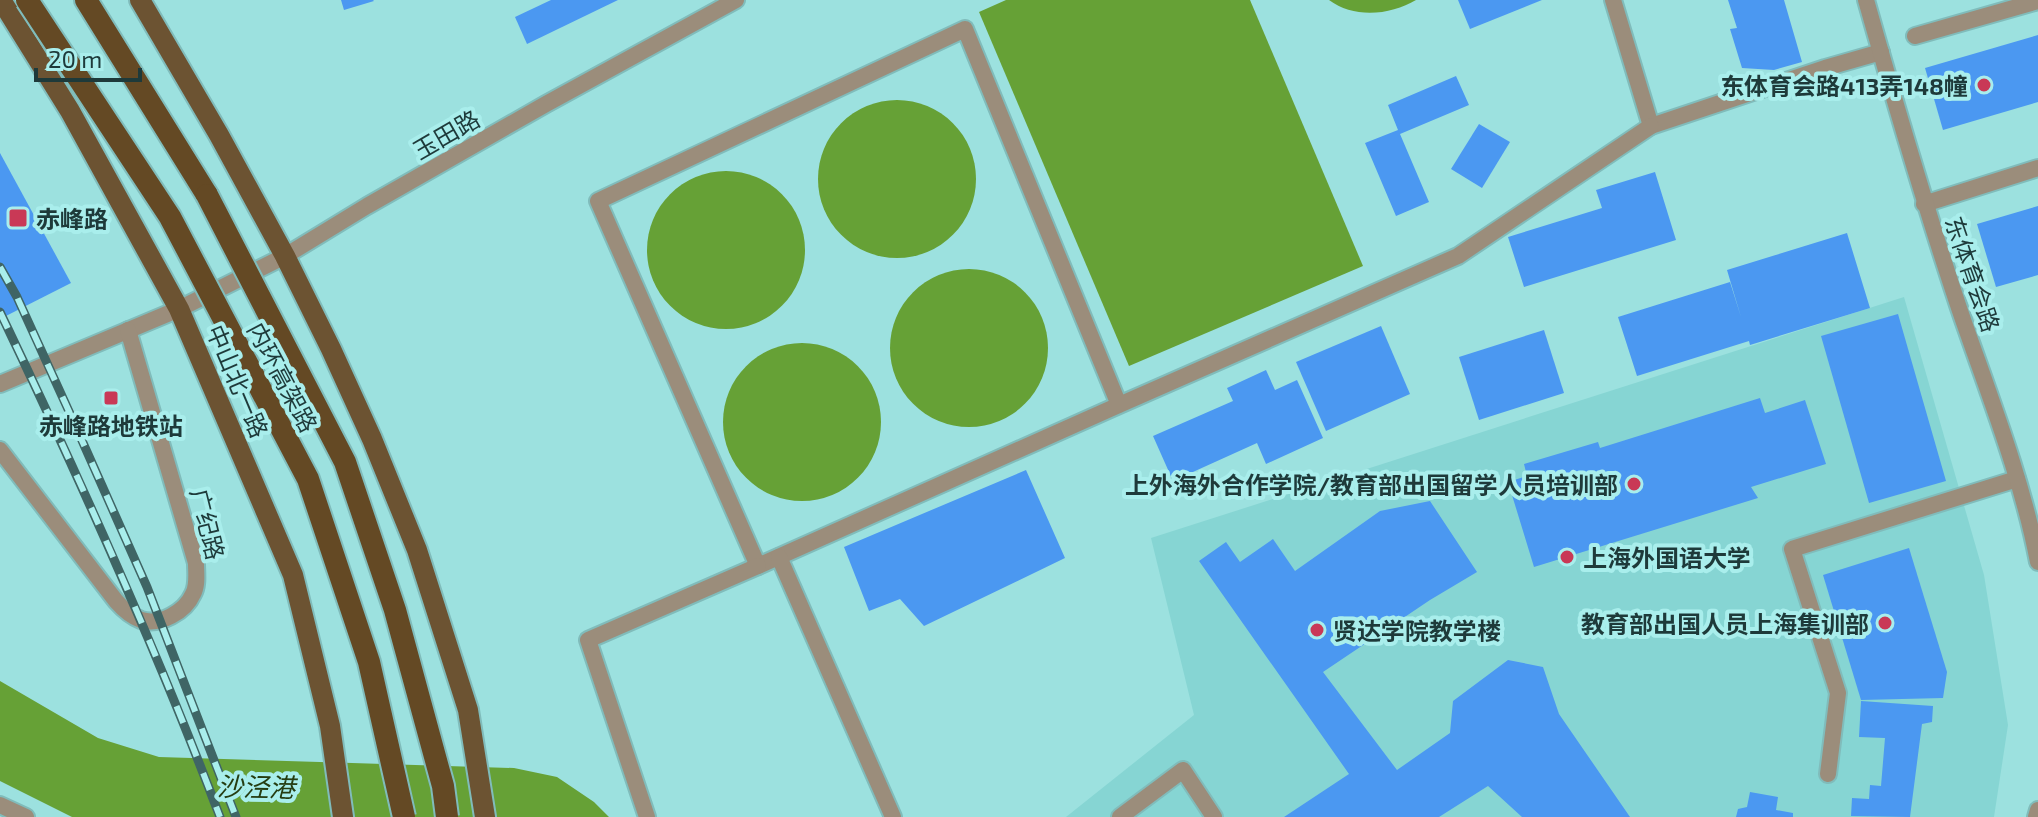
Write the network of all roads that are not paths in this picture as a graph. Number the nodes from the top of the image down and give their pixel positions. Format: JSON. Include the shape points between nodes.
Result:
{"nodes":[{"id":1,"x":1,"y":0,"type":"edge"},
{"id":2,"x":27,"y":0,"type":"edge"},
{"id":3,"x":86,"y":0,"type":"edge"},
{"id":4,"x":96,"y":0,"type":"edge"},
{"id":5,"x":140,"y":0,"type":"edge"},
{"id":6,"x":736,"y":0,"type":"edge"},
{"id":7,"x":1613,"y":0,"type":"edge"},
{"id":8,"x":1866,"y":0,"type":"edge"},
{"id":9,"x":2038,"y":1,"type":"edge"},
{"id":10,"x":1915,"y":36,"type":"dead end"},
{"id":11,"x":1881,"y":52,"type":"junction"},
{"id":12,"x":1651,"y":126,"type":"junction"},
{"id":13,"x":2038,"y":168,"type":"edge"},
{"id":14,"x":207,"y":195,"type":"junction"},
{"id":15,"x":1924,"y":204,"type":"junction"},
{"id":16,"x":285,"y":256,"type":"junction"},
{"id":17,"x":179,"y":309,"type":"junction"},
{"id":18,"x":128,"y":330,"type":"junction"},
{"id":19,"x":0,"y":384,"type":"edge"},
{"id":20,"x":1119,"y":405,"type":"junction"},
{"id":21,"x":0,"y":450,"type":"edge"},
{"id":22,"x":2017,"y":479,"type":"junction"},
{"id":23,"x":2035,"y":527,"type":"edge"},
{"id":24,"x":779,"y":557,"type":"junction"},
{"id":25,"x":2038,"y":562,"type":"edge"},
{"id":26,"x":758,"y":566,"type":"junction"},
{"id":27,"x":1828,"y":774,"type":"dead end"},
{"id":28,"x":0,"y":805,"type":"edge"},
{"id":29,"x":2038,"y":810,"type":"edge"},
{"id":30,"x":26,"y":817,"type":"edge"},
{"id":31,"x":343,"y":817,"type":"edge"},
{"id":32,"x":404,"y":817,"type":"edge"},
{"id":33,"x":447,"y":817,"type":"edge"},
{"id":34,"x":485,"y":817,"type":"edge"},
{"id":35,"x":647,"y":817,"type":"edge"},
{"id":36,"x":893,"y":817,"type":"edge"},
{"id":37,"x":1120,"y":817,"type":"edge"},
{"id":38,"x":1214,"y":817,"type":"edge"},
{"id":39,"x":2036,"y":817,"type":"edge"}],
"edges":[{"from":1,"to":17,"type":"main road","name":"中山北一路","via":[[70,111]]},
{"from":2,"to":32,"type":"highway","name":"内环高架路","bridge":true,"via":[[170,217],[308,479],[369,662]]},
{"from":3,"to":14,"type":"highway","name":"内环高架路"},
{"from":4,"to":14,"type":"highway"},
{"from":5,"to":16,"type":"main road"},
{"from":6,"to":16,"type":"street","name":"玉田路"},
{"from":7,"to":12,"type":"street"},
{"from":8,"to":11,"type":"street","name":"东体育会路"},
{"from":9,"to":10,"type":"street"},
{"from":11,"to":12,"type":"street"},
{"from":11,"to":15,"type":"street","name":"东体育会路"},
{"from":12,"to":20,"type":"street","via":[[1458,256]]},
{"from":13,"to":15,"type":"street"},
{"from":14,"to":33,"type":"highway","name":"内环高架路","bridge":true,"via":[[345,462],[395,610]]},
{"from":15,"to":22,"type":"street","name":"东体育会路"},
{"from":16,"to":17,"type":"street","name":"玉田路"},
{"from":16,"to":34,"type":"main road","via":[[366,426],[417,550],[468,710]]},
{"from":17,"to":18,"type":"street"},
{"from":17,"to":31,"type":"main road","name":"中山北一路","via":[[293,575],[330,726]]},
{"from":18,"to":19,"type":"street"},
{"from":18,"to":21,"type":"street","name":"广纪路","via":[[196,563],[194,594],[185,605],[155,622],[128,614]]},
{"from":20,"to":24,"type":"street"},
{"from":20,"to":26,"type":"street","via":[[965,29],[598,201]]},
{"from":22,"to":23,"type":"street","name":"东体育会路"},
{"from":22,"to":27,"type":"street","via":[[1792,549],[1838,693]]},
{"from":23,"to":25,"type":"street","name":"东体育会路"},
{"from":24,"to":26,"type":"street"},
{"from":24,"to":36,"type":"street"},
{"from":26,"to":35,"type":"street","via":[[588,640]]},
{"from":28,"to":30,"type":"street"},
{"from":29,"to":39,"type":"street"},
{"from":37,"to":38,"type":"street","via":[[1183,770]]}]}
